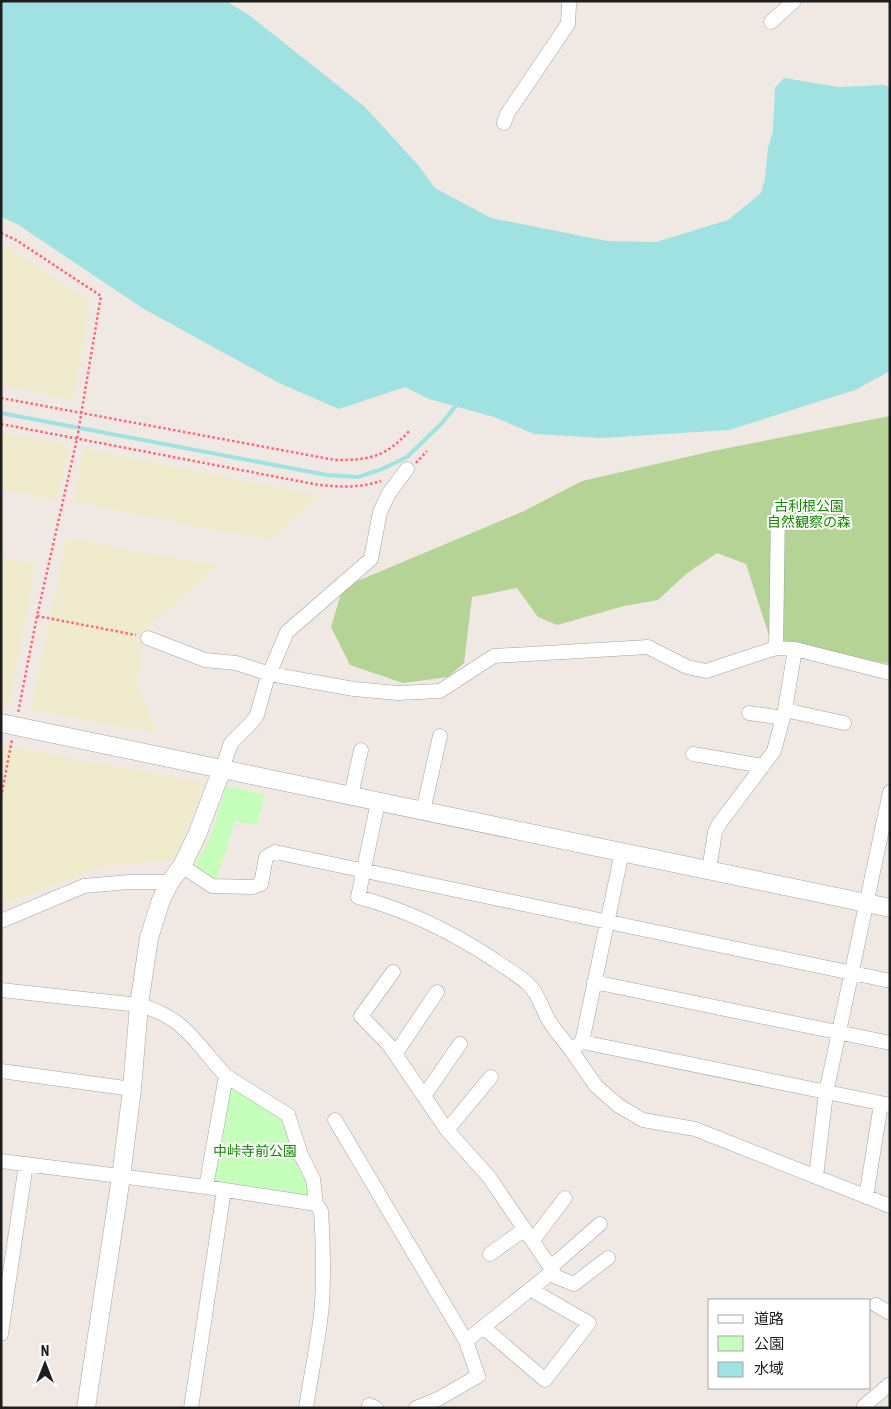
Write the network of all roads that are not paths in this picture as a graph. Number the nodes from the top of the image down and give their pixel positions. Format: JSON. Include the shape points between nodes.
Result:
{"nodes":[{"id":1,"x":568,"y":1,"type":"edge"},
{"id":2,"x":794,"y":1,"type":"edge"},
{"id":3,"x":771,"y":22,"type":"dead end"},
{"id":4,"x":504,"y":123,"type":"dead end"},
{"id":5,"x":407,"y":469,"type":"road end"},
{"id":6,"x":778,"y":510,"type":"dead end"},
{"id":7,"x":148,"y":638,"type":"road end"},
{"id":8,"x":776,"y":648,"type":"junction"},
{"id":9,"x":796,"y":649,"type":"junction"},
{"id":10,"x":890,"y":673,"type":"edge"},
{"id":11,"x":270,"y":674,"type":"junction"},
{"id":12,"x":749,"y":713,"type":"dead end"},
{"id":13,"x":784,"y":714,"type":"junction"},
{"id":14,"x":844,"y":723,"type":"dead end"},
{"id":15,"x":8,"y":725,"type":"edge"},
{"id":16,"x":440,"y":736,"type":"dead end"},
{"id":17,"x":361,"y":750,"type":"dead end"},
{"id":18,"x":693,"y":754,"type":"dead end"},
{"id":19,"x":763,"y":766,"type":"junction"},
{"id":20,"x":222,"y":769,"type":"junction"},
{"id":21,"x":890,"y":792,"type":"edge"},
{"id":22,"x":351,"y":796,"type":"junction"},
{"id":23,"x":378,"y":802,"type":"junction"},
{"id":24,"x":423,"y":811,"type":"junction"},
{"id":25,"x":887,"y":822,"type":"edge"},
{"id":26,"x":622,"y":852,"type":"junction"},
{"id":27,"x":182,"y":866,"type":"junction"},
{"id":28,"x":709,"y":870,"type":"junction"},
{"id":29,"x":363,"y":871,"type":"junction"},
{"id":30,"x":170,"y":882,"type":"junction"},
{"id":31,"x":866,"y":903,"type":"junction"},
{"id":32,"x":890,"y":908,"type":"edge"},
{"id":33,"x":1,"y":921,"type":"edge"},
{"id":34,"x":606,"y":922,"type":"junction"},
{"id":35,"x":393,"y":972,"type":"dead end"},
{"id":36,"x":851,"y":972,"type":"junction"},
{"id":37,"x":890,"y":981,"type":"edge"},
{"id":38,"x":594,"y":982,"type":"junction"},
{"id":39,"x":1,"y":990,"type":"edge"},
{"id":40,"x":437,"y":992,"type":"dead end"},
{"id":41,"x":139,"y":1005,"type":"junction"},
{"id":42,"x":839,"y":1032,"type":"junction"},
{"id":43,"x":460,"y":1044,"type":"dead end"},
{"id":44,"x":890,"y":1044,"type":"edge"},
{"id":45,"x":576,"y":1046,"type":"junction"},
{"id":46,"x":396,"y":1053,"type":"junction"},
{"id":47,"x":1,"y":1071,"type":"edge"},
{"id":48,"x":226,"y":1076,"type":"junction"},
{"id":49,"x":491,"y":1077,"type":"dead end"},
{"id":50,"x":132,"y":1089,"type":"junction"},
{"id":51,"x":826,"y":1093,"type":"junction"},
{"id":52,"x":424,"y":1096,"type":"junction"},
{"id":53,"x":885,"y":1105,"type":"edge"},
{"id":54,"x":335,"y":1120,"type":"dead end"},
{"id":55,"x":447,"y":1130,"type":"junction"},
{"id":56,"x":1,"y":1161,"type":"edge"},
{"id":57,"x":26,"y":1164,"type":"junction"},
{"id":58,"x":121,"y":1177,"type":"junction"},
{"id":59,"x":816,"y":1177,"type":"junction"},
{"id":60,"x":206,"y":1187,"type":"junction"},
{"id":61,"x":224,"y":1190,"type":"junction"},
{"id":62,"x":866,"y":1197,"type":"junction"},
{"id":63,"x":565,"y":1198,"type":"dead end"},
{"id":64,"x":316,"y":1204,"type":"junction"},
{"id":65,"x":890,"y":1206,"type":"edge"},
{"id":66,"x":600,"y":1224,"type":"dead end"},
{"id":67,"x":529,"y":1235,"type":"junction"},
{"id":68,"x":7,"y":1253,"type":"edge"},
{"id":69,"x":490,"y":1254,"type":"dead end"},
{"id":70,"x":608,"y":1258,"type":"dead end"},
{"id":71,"x":550,"y":1271,"type":"junction"},
{"id":72,"x":530,"y":1289,"type":"junction"},
{"id":73,"x":876,"y":1305,"type":"dead end"},
{"id":74,"x":890,"y":1313,"type":"edge"},
{"id":75,"x":483,"y":1327,"type":"junction"},
{"id":76,"x":1,"y":1334,"type":"edge"},
{"id":77,"x":466,"y":1341,"type":"junction"},
{"id":78,"x":890,"y":1384,"type":"edge"},
{"id":79,"x":864,"y":1406,"type":"dead end"},
{"id":80,"x":86,"y":1408,"type":"edge"},
{"id":81,"x":191,"y":1408,"type":"edge"},
{"id":82,"x":306,"y":1408,"type":"edge"},
{"id":83,"x":416,"y":1408,"type":"edge"}],
"edges":[{"from":1,"to":4,"type":"street","via":[[568,24]]},
{"from":2,"to":3,"type":"street"},
{"from":5,"to":11,"type":"street","via":[[380,512],[371,559],[287,632]]},
{"from":6,"to":8,"type":"street"},
{"from":7,"to":11,"type":"street","via":[[205,660],[236,664]]},
{"from":8,"to":9,"type":"street"},
{"from":8,"to":11,"type":"street","via":[[706,671],[687,667],[648,647],[494,656],[440,691],[398,693],[354,689]]},
{"from":9,"to":10,"type":"street"},
{"from":9,"to":13,"type":"street"},
{"from":11,"to":20,"type":"street","via":[[256,715],[231,742]]},
{"from":12,"to":13,"type":"street"},
{"from":13,"to":14,"type":"street"},
{"from":13,"to":19,"type":"street","via":[[774,751]]},
{"from":15,"to":20,"type":"street"},
{"from":16,"to":24,"type":"street"},
{"from":17,"to":22,"type":"street"},
{"from":18,"to":19,"type":"street"},
{"from":19,"to":28,"type":"street","via":[[719,824]]},
{"from":20,"to":22,"type":"street"},
{"from":20,"to":27,"type":"street"},
{"from":21,"to":25,"type":"street"},
{"from":22,"to":23,"type":"street"},
{"from":23,"to":24,"type":"street"},
{"from":23,"to":29,"type":"street"},
{"from":24,"to":26,"type":"street"},
{"from":25,"to":31,"type":"street"},
{"from":26,"to":28,"type":"street"},
{"from":26,"to":34,"type":"street"},
{"from":27,"to":29,"type":"street","via":[[212,886],[221,887],[261,884],[266,856],[275,852]]},
{"from":27,"to":30,"type":"street"},
{"from":28,"to":31,"type":"street"},
{"from":29,"to":34,"type":"street"},
{"from":29,"to":45,"type":"street","via":[[358,897],[422,920],[471,944],[514,973],[530,986],[549,1020]]},
{"from":30,"to":33,"type":"street","via":[[84,886]]},
{"from":30,"to":41,"type":"street","via":[[149,938]]},
{"from":31,"to":32,"type":"street"},
{"from":31,"to":36,"type":"street"},
{"from":34,"to":36,"type":"street"},
{"from":34,"to":38,"type":"street"},
{"from":35,"to":46,"type":"street","via":[[361,1016]]},
{"from":36,"to":37,"type":"street"},
{"from":36,"to":42,"type":"street"},
{"from":38,"to":42,"type":"street"},
{"from":38,"to":45,"type":"street"},
{"from":39,"to":41,"type":"street"},
{"from":40,"to":46,"type":"street"},
{"from":41,"to":48,"type":"street","via":[[157,1009],[183,1026]]},
{"from":41,"to":50,"type":"street"},
{"from":42,"to":44,"type":"street"},
{"from":42,"to":51,"type":"street"},
{"from":43,"to":52,"type":"street"},
{"from":45,"to":51,"type":"street"},
{"from":45,"to":59,"type":"street","via":[[596,1086],[618,1106],[643,1120],[695,1129]]},
{"from":46,"to":52,"type":"street"},
{"from":47,"to":50,"type":"street"},
{"from":48,"to":60,"type":"street"},
{"from":48,"to":64,"type":"street","via":[[288,1115],[313,1179]]},
{"from":49,"to":55,"type":"street"},
{"from":50,"to":58,"type":"street"},
{"from":51,"to":53,"type":"street"},
{"from":51,"to":59,"type":"street"},
{"from":52,"to":55,"type":"street"},
{"from":53,"to":62,"type":"street"},
{"from":54,"to":77,"type":"street"},
{"from":55,"to":67,"type":"street","via":[[489,1177]]},
{"from":56,"to":57,"type":"street"},
{"from":57,"to":58,"type":"street"},
{"from":57,"to":68,"type":"street"},
{"from":58,"to":60,"type":"street"},
{"from":58,"to":80,"type":"street"},
{"from":59,"to":62,"type":"street"},
{"from":60,"to":61,"type":"street"},
{"from":61,"to":64,"type":"street"},
{"from":61,"to":81,"type":"street"},
{"from":62,"to":65,"type":"street"},
{"from":63,"to":67,"type":"street"},
{"from":64,"to":82,"type":"street","via":[[321,1211],[324,1267],[317,1345]]},
{"from":66,"to":71,"type":"street"},
{"from":67,"to":69,"type":"street"},
{"from":67,"to":71,"type":"street"},
{"from":68,"to":76,"type":"street"},
{"from":70,"to":71,"type":"street","via":[[574,1284]]},
{"from":71,"to":72,"type":"street"},
{"from":72,"to":75,"type":"street"},
{"from":72,"to":75,"type":"street","via":[[589,1323],[545,1380]]},
{"from":73,"to":74,"type":"street"},
{"from":75,"to":77,"type":"street"},
{"from":77,"to":83,"type":"street","via":[[478,1376],[438,1400]]},
{"from":78,"to":79,"type":"street"}]}
